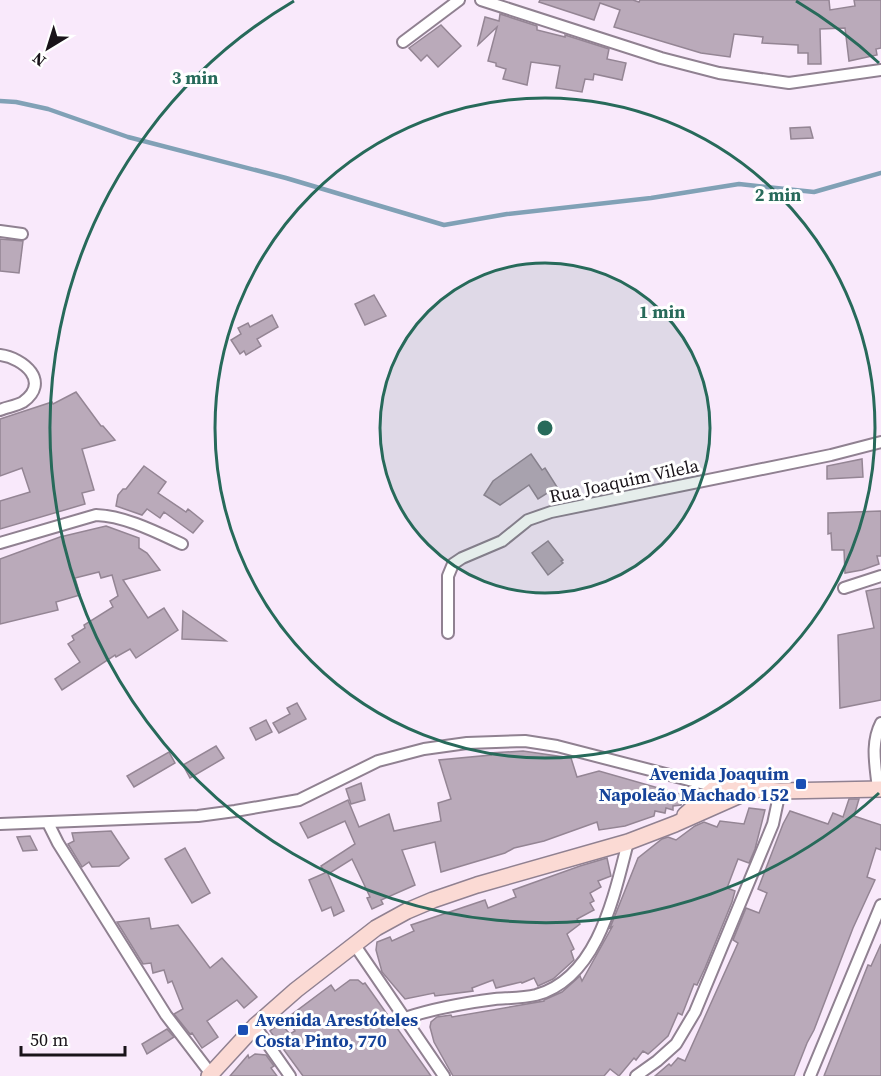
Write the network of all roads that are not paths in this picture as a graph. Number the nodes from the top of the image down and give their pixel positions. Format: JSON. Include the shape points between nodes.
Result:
{"nodes":[{"id":1,"x":459,"y":0,"type":"edge"},
{"id":2,"x":481,"y":0,"type":"edge"},
{"id":3,"x":403,"y":42,"type":"dead end"},
{"id":4,"x":881,"y":70,"type":"edge"},
{"id":5,"x":0,"y":231,"type":"edge"},
{"id":6,"x":22,"y":234,"type":"dead end"},
{"id":7,"x":0,"y":355,"type":"edge"},
{"id":8,"x":0,"y":410,"type":"edge"},
{"id":9,"x":881,"y":442,"type":"edge"},
{"id":10,"x":0,"y":543,"type":"edge"},
{"id":11,"x":182,"y":544,"type":"dead end"},
{"id":12,"x":881,"y":576,"type":"edge"},
{"id":13,"x":844,"y":588,"type":"dead end"},
{"id":14,"x":448,"y":633,"type":"dead end"},
{"id":15,"x":881,"y":723,"type":"edge"},
{"id":16,"x":716,"y":787,"type":"junction"},
{"id":17,"x":754,"y":789,"type":"junction"},
{"id":18,"x":880,"y":790,"type":"edge"},
{"id":19,"x":780,"y":791,"type":"junction"},
{"id":20,"x":48,"y":823,"type":"junction"},
{"id":21,"x":0,"y":824,"type":"edge"},
{"id":22,"x":675,"y":824,"type":"junction"},
{"id":23,"x":628,"y":842,"type":"junction"},
{"id":24,"x":881,"y":905,"type":"edge"},
{"id":25,"x":354,"y":944,"type":"junction"},
{"id":26,"x":405,"y":1018,"type":"junction"},
{"id":27,"x":255,"y":1026,"type":"junction"},
{"id":28,"x":210,"y":1075,"type":"edge"},
{"id":29,"x":290,"y":1076,"type":"edge"},
{"id":30,"x":444,"y":1076,"type":"edge"},
{"id":31,"x":636,"y":1076,"type":"edge"},
{"id":32,"x":810,"y":1076,"type":"edge"}],
"edges":[{"from":1,"to":3,"type":"street"},
{"from":2,"to":4,"type":"street","via":[[719,73],[789,83]]},
{"from":5,"to":6,"type":"street"},
{"from":7,"to":8,"type":"street","via":[[22,361],[34,380],[25,401]]},
{"from":9,"to":14,"type":"street","name":"Rua Joaquim Vilela","via":[[550,512],[528,520],[502,541],[453,564],[448,576]]},
{"from":10,"to":11,"type":"street","via":[[96,515],[110,516]]},
{"from":12,"to":13,"type":"street"},
{"from":15,"to":18,"type":"street","via":[[874,750]]},
{"from":16,"to":17,"type":"main road"},
{"from":16,"to":20,"type":"street","via":[[557,746],[525,741],[486,742],[424,749],[378,761],[299,800],[198,816]]},
{"from":16,"to":22,"type":"main road"},
{"from":17,"to":19,"type":"main road"},
{"from":17,"to":22,"type":"main road"},
{"from":18,"to":19,"type":"main road"},
{"from":19,"to":31,"type":"street","via":[[772,824],[695,1012],[671,1049]]},
{"from":20,"to":21,"type":"street"},
{"from":20,"to":28,"type":"street","via":[[166,1015]]},
{"from":22,"to":23,"type":"main road"},
{"from":23,"to":25,"type":"main road","via":[[433,900],[376,928]]},
{"from":23,"to":26,"type":"street","via":[[596,941],[585,960],[563,982],[534,996],[456,1004]]},
{"from":24,"to":32,"type":"street"},
{"from":25,"to":26,"type":"street"},
{"from":25,"to":27,"type":"main road"},
{"from":26,"to":30,"type":"street"},
{"from":27,"to":28,"type":"main road"},
{"from":27,"to":29,"type":"street"}]}
